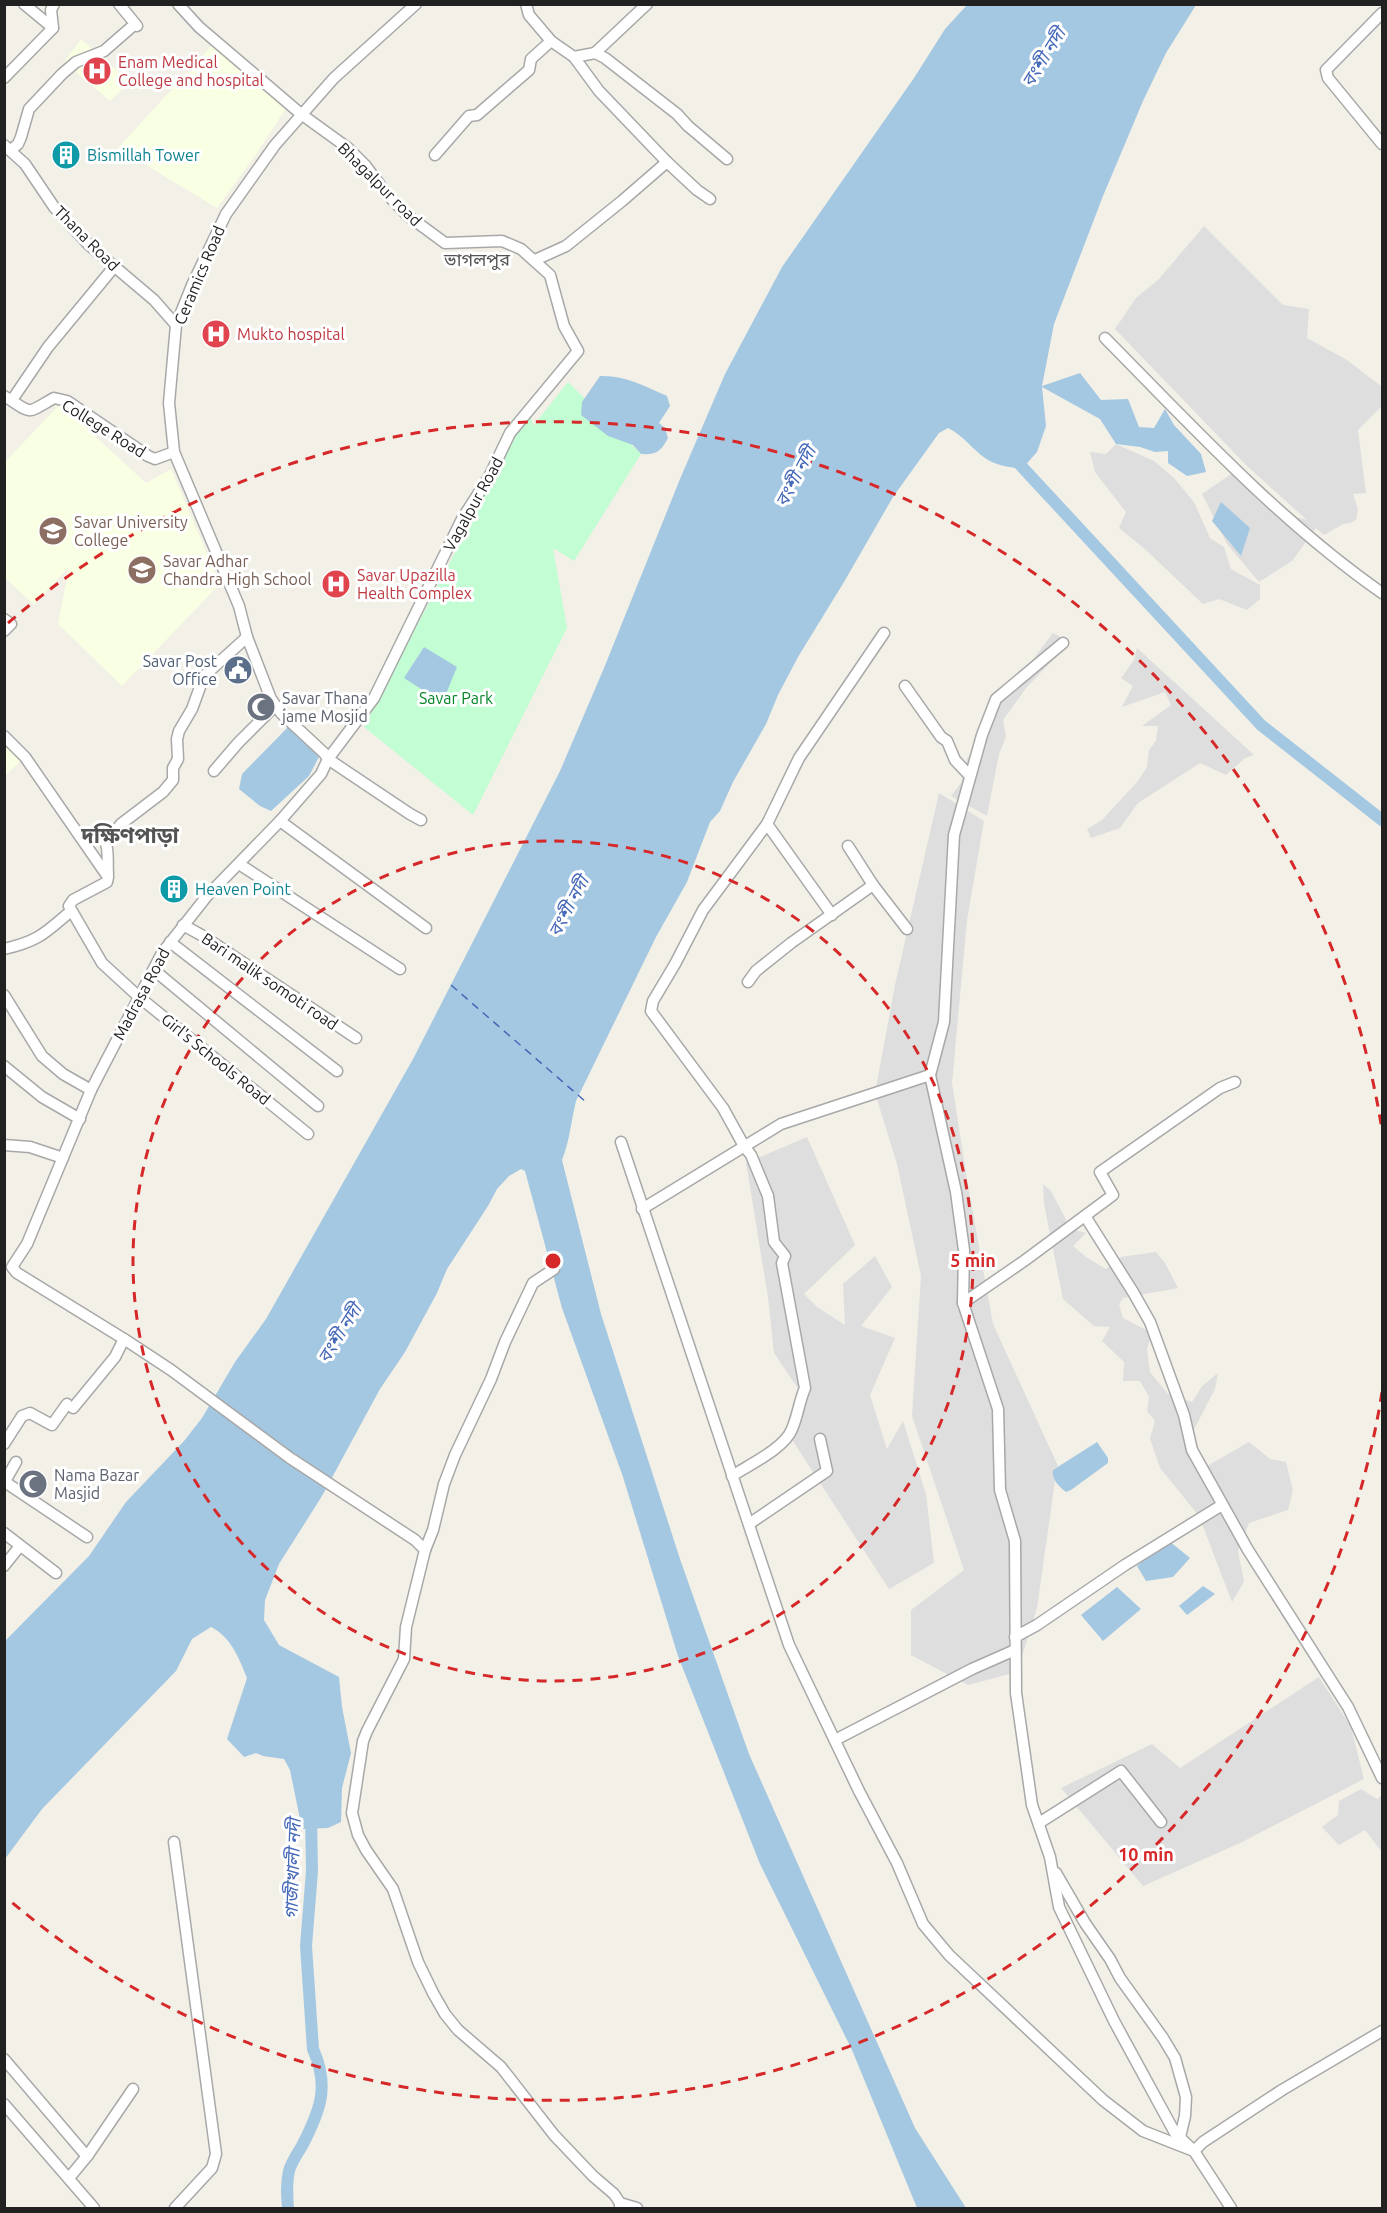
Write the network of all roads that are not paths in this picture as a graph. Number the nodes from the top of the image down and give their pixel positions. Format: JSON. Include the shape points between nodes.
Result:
{"nodes":[{"id":1,"x":24,"y":4,"type":"edge"},
{"id":2,"x":54,"y":4,"type":"edge"},
{"id":3,"x":119,"y":4,"type":"edge"},
{"id":4,"x":178,"y":4,"type":"edge"},
{"id":5,"x":526,"y":4,"type":"edge"},
{"id":6,"x":647,"y":4,"type":"edge"},
{"id":7,"x":408,"y":7,"type":"edge"},
{"id":8,"x":1383,"y":13,"type":"edge"},
{"id":9,"x":53,"y":28,"type":"junction"},
{"id":10,"x":551,"y":40,"type":"junction"},
{"id":11,"x":595,"y":52,"type":"junction"},
{"id":12,"x":574,"y":57,"type":"junction"},
{"id":13,"x":4,"y":78,"type":"edge"},
{"id":14,"x":301,"y":114,"type":"junction"},
{"id":15,"x":1383,"y":144,"type":"edge"},
{"id":16,"x":8,"y":148,"type":"edge"},
{"id":17,"x":435,"y":155,"type":"dead end"},
{"id":18,"x":727,"y":159,"type":"dead end"},
{"id":19,"x":667,"y":162,"type":"junction"},
{"id":20,"x":710,"y":199,"type":"dead end"},
{"id":21,"x":535,"y":260,"type":"junction"},
{"id":22,"x":114,"y":267,"type":"junction"},
{"id":23,"x":176,"y":325,"type":"junction"},
{"id":24,"x":1105,"y":338,"type":"dead end"},
{"id":25,"x":578,"y":351,"type":"joint"},
{"id":26,"x":8,"y":398,"type":"edge"},
{"id":27,"x":174,"y":452,"type":"junction"},
{"id":28,"x":1383,"y":592,"type":"edge"},
{"id":29,"x":4,"y":619,"type":"edge"},
{"id":30,"x":4,"y":631,"type":"edge"},
{"id":31,"x":884,"y":633,"type":"dead end"},
{"id":32,"x":247,"y":637,"type":"junction"},
{"id":33,"x":1063,"y":644,"type":"dead end"},
{"id":34,"x":905,"y":686,"type":"dead end"},
{"id":35,"x":275,"y":706,"type":"junction"},
{"id":36,"x":4,"y":736,"type":"edge"},
{"id":37,"x":328,"y":759,"type":"junction"},
{"id":38,"x":214,"y":771,"type":"dead end"},
{"id":39,"x":970,"y":776,"type":"junction"},
{"id":40,"x":421,"y":820,"type":"dead end"},
{"id":41,"x":280,"y":821,"type":"junction"},
{"id":42,"x":767,"y":824,"type":"junction"},
{"id":43,"x":848,"y":846,"type":"dead end"},
{"id":44,"x":239,"y":864,"type":"junction"},
{"id":45,"x":108,"y":877,"type":"junction"},
{"id":46,"x":873,"y":885,"type":"junction"},
{"id":47,"x":71,"y":910,"type":"junction"},
{"id":48,"x":832,"y":915,"type":"junction"},
{"id":49,"x":183,"y":925,"type":"junction"},
{"id":50,"x":426,"y":928,"type":"dead end"},
{"id":51,"x":907,"y":928,"type":"dead end"},
{"id":52,"x":170,"y":942,"type":"junction"},
{"id":53,"x":4,"y":949,"type":"edge"},
{"id":54,"x":400,"y":969,"type":"dead end"},
{"id":55,"x":154,"y":970,"type":"junction"},
{"id":56,"x":748,"y":982,"type":"dead end"},
{"id":57,"x":4,"y":994,"type":"edge"},
{"id":58,"x":139,"y":997,"type":"junction"},
{"id":59,"x":356,"y":1038,"type":"dead end"},
{"id":60,"x":4,"y":1066,"type":"edge"},
{"id":61,"x":337,"y":1071,"type":"dead end"},
{"id":62,"x":930,"y":1075,"type":"junction"},
{"id":63,"x":1235,"y":1082,"type":"dead end"},
{"id":64,"x":92,"y":1090,"type":"junction"},
{"id":65,"x":318,"y":1106,"type":"dead end"},
{"id":66,"x":80,"y":1119,"type":"junction"},
{"id":67,"x":308,"y":1134,"type":"dead end"},
{"id":68,"x":621,"y":1142,"type":"dead end"},
{"id":69,"x":4,"y":1144,"type":"edge"},
{"id":70,"x":744,"y":1146,"type":"junction"},
{"id":71,"x":63,"y":1158,"type":"junction"},
{"id":72,"x":642,"y":1209,"type":"junction"},
{"id":73,"x":1085,"y":1216,"type":"junction"},
{"id":74,"x":9,"y":1269,"type":"edge"},
{"id":75,"x":554,"y":1269,"type":"dead end"},
{"id":76,"x":963,"y":1303,"type":"junction"},
{"id":77,"x":124,"y":1339,"type":"junction"},
{"id":78,"x":820,"y":1439,"type":"dead end"},
{"id":79,"x":4,"y":1444,"type":"edge"},
{"id":80,"x":16,"y":1462,"type":"dead end"},
{"id":81,"x":732,"y":1476,"type":"junction"},
{"id":82,"x":5,"y":1483,"type":"edge"},
{"id":83,"x":1222,"y":1505,"type":"junction"},
{"id":84,"x":749,"y":1524,"type":"junction"},
{"id":85,"x":4,"y":1533,"type":"edge"},
{"id":86,"x":87,"y":1537,"type":"dead end"},
{"id":87,"x":20,"y":1546,"type":"junction"},
{"id":88,"x":424,"y":1550,"type":"junction"},
{"id":89,"x":4,"y":1566,"type":"edge"},
{"id":90,"x":57,"y":1573,"type":"dead end"},
{"id":91,"x":1015,"y":1638,"type":"junction"},
{"id":92,"x":1015,"y":1650,"type":"junction"},
{"id":93,"x":835,"y":1740,"type":"junction"},
{"id":94,"x":1383,"y":1778,"type":"edge"},
{"id":95,"x":1161,"y":1822,"type":"dead end"},
{"id":96,"x":1039,"y":1824,"type":"junction"},
{"id":97,"x":174,"y":1842,"type":"dead end"},
{"id":98,"x":1051,"y":1863,"type":"junction"},
{"id":99,"x":1383,"y":2031,"type":"edge"},
{"id":100,"x":4,"y":2059,"type":"edge"},
{"id":101,"x":133,"y":2089,"type":"dead end"},
{"id":102,"x":4,"y":2104,"type":"edge"},
{"id":103,"x":1180,"y":2138,"type":"junction"},
{"id":104,"x":1194,"y":2151,"type":"junction"},
{"id":105,"x":88,"y":2155,"type":"junction"},
{"id":106,"x":69,"y":2178,"type":"junction"},
{"id":107,"x":620,"y":2206,"type":"edge"},
{"id":108,"x":94,"y":2208,"type":"edge"},
{"id":109,"x":175,"y":2208,"type":"edge"},
{"id":110,"x":637,"y":2208,"type":"edge"},
{"id":111,"x":1231,"y":2208,"type":"edge"}],
"edges":[{"from":1,"to":9,"type":"street"},
{"from":2,"to":9,"type":"street"},
{"from":3,"to":16,"type":"street","via":[[136,25],[104,51],[76,62],[62,74],[29,109],[18,144]]},
{"from":4,"to":14,"type":"street","name":"Bhagalpur road","via":[[199,27]]},
{"from":5,"to":10,"type":"street","via":[[529,15]]},
{"from":6,"to":11,"type":"street"},
{"from":7,"to":14,"type":"street","name":"Ceramics Road"},
{"from":8,"to":15,"type":"street","via":[[1326,70],[1328,78]]},
{"from":9,"to":13,"type":"street"},
{"from":10,"to":12,"type":"street"},
{"from":10,"to":17,"type":"street","via":[[531,59],[529,70],[477,115],[470,116]]},
{"from":11,"to":12,"type":"street"},
{"from":11,"to":18,"type":"street","via":[[677,114]]},
{"from":12,"to":19,"type":"street","via":[[598,91]]},
{"from":14,"to":21,"type":"street","name":"Bhagalpur road","via":[[348,148],[408,216],[446,243],[502,241]]},
{"from":14,"to":23,"type":"street","name":"Ceramics Road","via":[[226,214]]},
{"from":16,"to":22,"type":"street","name":"Thana Road","via":[[25,164],[54,207]]},
{"from":19,"to":20,"type":"street"},
{"from":19,"to":21,"type":"street","via":[[566,246]]},
{"from":21,"to":25,"type":"street","name":"Bhagalpur road","via":[[550,275],[564,326]]},
{"from":22,"to":23,"type":"street","name":"Thana Road","via":[[154,300]]},
{"from":22,"to":26,"type":"street"},
{"from":23,"to":27,"type":"street","name":"Ceramics Road","via":[[169,403]]},
{"from":24,"to":28,"type":"street","via":[[1314,542]]},
{"from":25,"to":37,"type":"street","name":"Vagalpur Road","via":[[510,433],[489,477],[462,519],[374,698]]},
{"from":26,"to":27,"type":"street","name":"College Road","via":[[27,411],[34,411],[54,398],[67,401],[154,459]]},
{"from":27,"to":32,"type":"street","name":"Ceramics Road","via":[[239,606]]},
{"from":29,"to":30,"type":"street","via":[[11,624]]},
{"from":31,"to":42,"type":"street","via":[[799,758]]},
{"from":32,"to":35,"type":"street","name":"Ceramics Road"},
{"from":32,"to":45,"type":"street","via":[[204,676],[179,731],[174,780],[121,824],[106,844]]},
{"from":33,"to":39,"type":"street","via":[[996,699]]},
{"from":34,"to":39,"type":"street"},
{"from":35,"to":37,"type":"street","name":"Ceramics Road"},
{"from":35,"to":38,"type":"street"},
{"from":36,"to":45,"type":"street","via":[[25,757]]},
{"from":37,"to":40,"type":"street","name":"Ceramics Road"},
{"from":37,"to":41,"type":"street","name":"Madrasa Road","via":[[321,774]]},
{"from":39,"to":62,"type":"street","via":[[954,835],[944,1022]]},
{"from":41,"to":44,"type":"street","name":"Madrasa Road"},
{"from":41,"to":50,"type":"street"},
{"from":42,"to":48,"type":"street"},
{"from":42,"to":70,"type":"street","via":[[702,910],[651,1011],[723,1108]]},
{"from":43,"to":46,"type":"street"},
{"from":44,"to":49,"type":"street","name":"Madrasa Road"},
{"from":44,"to":54,"type":"street"},
{"from":45,"to":47,"type":"street","via":[[107,882],[73,900]]},
{"from":46,"to":48,"type":"street"},
{"from":46,"to":51,"type":"street"},
{"from":47,"to":53,"type":"street","via":[[41,936]]},
{"from":47,"to":58,"type":"street","name":"Girl's Schools Road","via":[[102,963]]},
{"from":48,"to":56,"type":"street","via":[[791,943]]},
{"from":49,"to":52,"type":"street","name":"Madrasa Road"},
{"from":49,"to":59,"type":"street","name":"Bari malik somoti road"},
{"from":52,"to":55,"type":"street","name":"Madrasa Road"},
{"from":52,"to":61,"type":"street"},
{"from":55,"to":58,"type":"street","name":"Madrasa Road"},
{"from":55,"to":65,"type":"street"},
{"from":57,"to":64,"type":"street","via":[[50,1065]]},
{"from":58,"to":64,"type":"street","name":"Madrasa Road"},
{"from":58,"to":67,"type":"street","name":"Girl's Schools Road"},
{"from":60,"to":66,"type":"street","via":[[42,1097]]},
{"from":62,"to":70,"type":"street","via":[[781,1124]]},
{"from":62,"to":76,"type":"street","via":[[956,1192],[964,1250]]},
{"from":63,"to":73,"type":"street","via":[[1100,1172],[1113,1195]]},
{"from":64,"to":66,"type":"street","name":"Madrasa Road"},
{"from":66,"to":71,"type":"street","name":"Madrasa Road"},
{"from":68,"to":72,"type":"street"},
{"from":69,"to":71,"type":"street","via":[[30,1147]]},
{"from":70,"to":72,"type":"street"},
{"from":70,"to":81,"type":"street","via":[[768,1196],[774,1242],[784,1256],[782,1263],[805,1388],[792,1432],[775,1449]]},
{"from":71,"to":74,"type":"street","name":"Madrasa Road","via":[[27,1244]]},
{"from":72,"to":81,"type":"street"},
{"from":73,"to":76,"type":"street"},
{"from":73,"to":83,"type":"street","via":[[1150,1322],[1184,1415],[1192,1450]]},
{"from":74,"to":77,"type":"street"},
{"from":75,"to":88,"type":"street","via":[[533,1283],[505,1342],[492,1379],[455,1455]]},
{"from":76,"to":91,"type":"street","via":[[998,1409],[1000,1490],[1015,1541]]},
{"from":77,"to":79,"type":"street","via":[[115,1357],[52,1425],[30,1413],[22,1416]]},
{"from":77,"to":88,"type":"street","via":[[290,1458],[415,1540]]},
{"from":78,"to":84,"type":"street","via":[[827,1471]]},
{"from":80,"to":82,"type":"street"},
{"from":81,"to":84,"type":"street"},
{"from":82,"to":86,"type":"street"},
{"from":83,"to":91,"type":"street"},
{"from":83,"to":94,"type":"street","via":[[1348,1707]]},
{"from":84,"to":93,"type":"street","via":[[789,1645]]},
{"from":85,"to":87,"type":"street"},
{"from":87,"to":89,"type":"street"},
{"from":87,"to":90,"type":"street"},
{"from":88,"to":107,"type":"street","via":[[406,1627],[404,1659],[363,1741],[352,1812],[358,1835],[393,1889],[418,1962],[445,2014],[501,2067],[554,2135],[614,2194]]},
{"from":91,"to":92,"type":"street"},
{"from":92,"to":93,"type":"street"},
{"from":92,"to":96,"type":"street","via":[[1016,1693],[1032,1805]]},
{"from":93,"to":104,"type":"street","via":[[923,1924],[949,1955],[1067,2067],[1143,2131]]},
{"from":95,"to":96,"type":"street","via":[[1121,1771]]},
{"from":96,"to":98,"type":"street"},
{"from":97,"to":109,"type":"street","via":[[216,2154],[212,2168]]},
{"from":98,"to":103,"type":"street","via":[[1059,1907],[1114,2021]]},
{"from":98,"to":103,"type":"street","via":[[1085,1923],[1175,2058],[1186,2097]]},
{"from":99,"to":104,"type":"street","via":[[1282,2090]]},
{"from":100,"to":105,"type":"street"},
{"from":101,"to":105,"type":"street"},
{"from":102,"to":106,"type":"street"},
{"from":103,"to":104,"type":"street"},
{"from":104,"to":111,"type":"street"},
{"from":105,"to":106,"type":"street"},
{"from":106,"to":108,"type":"street"},
{"from":107,"to":110,"type":"street"}]}
